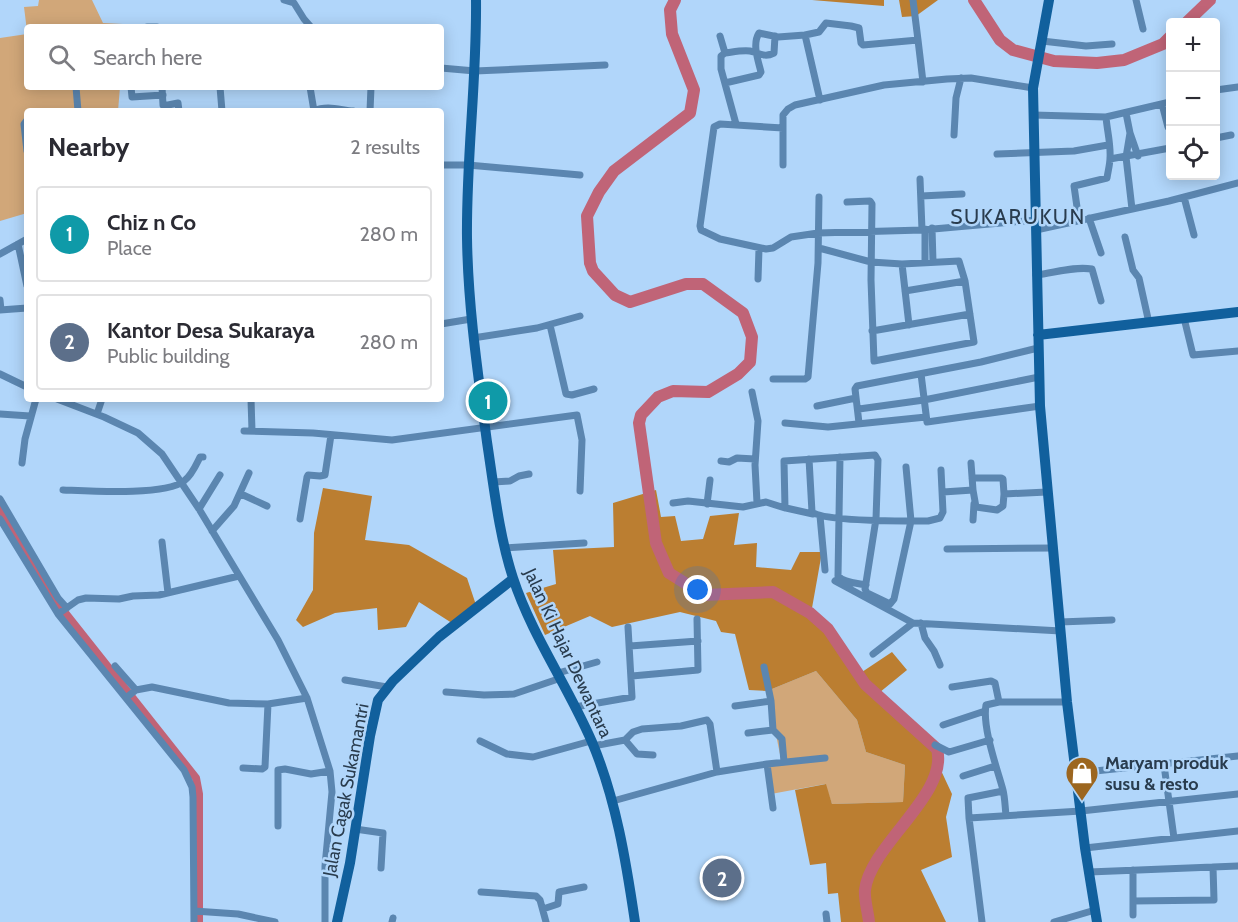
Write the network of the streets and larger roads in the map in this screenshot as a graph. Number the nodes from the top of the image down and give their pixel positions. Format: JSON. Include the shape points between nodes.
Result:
{"nodes":[{"id":1,"x":284,"y":0,"type":"edge"},
{"id":2,"x":476,"y":0,"type":"edge"},
{"id":3,"x":913,"y":0,"type":"edge"},
{"id":4,"x":1049,"y":0,"type":"edge"},
{"id":5,"x":1136,"y":0,"type":"edge"},
{"id":6,"x":295,"y":1,"type":"edge"},
{"id":7,"x":309,"y":24,"type":"edge"},
{"id":8,"x":1143,"y":29,"type":"dead end"},
{"id":9,"x":805,"y":35,"type":"junction"},
{"id":10,"x":720,"y":36,"type":"dead end"},
{"id":11,"x":776,"y":36,"type":"junction"},
{"id":12,"x":918,"y":40,"type":"junction"},
{"id":13,"x":1041,"y":44,"type":"junction"},
{"id":14,"x":1112,"y":44,"type":"dead end"},
{"id":15,"x":725,"y":53,"type":"junction"},
{"id":16,"x":756,"y":54,"type":"junction"},
{"id":17,"x":605,"y":65,"type":"dead end"},
{"id":18,"x":444,"y":68,"type":"edge"},
{"id":19,"x":475,"y":71,"type":"junction"},
{"id":20,"x":961,"y":78,"type":"junction"},
{"id":21,"x":923,"y":82,"type":"junction"},
{"id":22,"x":725,"y":83,"type":"junction"},
{"id":23,"x":1238,"y":87,"type":"edge"},
{"id":24,"x":1033,"y":88,"type":"junction"},
{"id":25,"x":1220,"y":89,"type":"edge"},
{"id":26,"x":76,"y":90,"type":"edge"},
{"id":27,"x":131,"y":90,"type":"edge"},
{"id":28,"x":162,"y":90,"type":"edge"},
{"id":29,"x":220,"y":90,"type":"edge"},
{"id":30,"x":310,"y":90,"type":"edge"},
{"id":31,"x":371,"y":90,"type":"edge"},
{"id":32,"x":163,"y":95,"type":"junction"},
{"id":33,"x":820,"y":100,"type":"junction"},
{"id":34,"x":1166,"y":103,"type":"edge"},
{"id":35,"x":1162,"y":104,"type":"junction"},
{"id":36,"x":78,"y":108,"type":"edge"},
{"id":37,"x":168,"y":108,"type":"edge"},
{"id":38,"x":179,"y":108,"type":"edge"},
{"id":39,"x":222,"y":108,"type":"edge"},
{"id":40,"x":314,"y":108,"type":"edge"},
{"id":41,"x":322,"y":108,"type":"edge"},
{"id":42,"x":338,"y":108,"type":"edge"},
{"id":43,"x":370,"y":108,"type":"edge"},
{"id":44,"x":1126,"y":113,"type":"junction"},
{"id":45,"x":1034,"y":115,"type":"junction"},
{"id":46,"x":1106,"y":117,"type":"junction"},
{"id":47,"x":736,"y":124,"type":"junction"},
{"id":48,"x":1168,"y":126,"type":"edge"},
{"id":49,"x":783,"y":128,"type":"junction"},
{"id":50,"x":1130,"y":133,"type":"junction"},
{"id":51,"x":954,"y":135,"type":"dead end"},
{"id":52,"x":1230,"y":135,"type":"dead end"},
{"id":53,"x":1220,"y":137,"type":"edge"},
{"id":54,"x":1108,"y":145,"type":"junction"},
{"id":55,"x":1166,"y":149,"type":"edge"},
{"id":56,"x":997,"y":154,"type":"dead end"},
{"id":57,"x":1034,"y":154,"type":"junction"},
{"id":58,"x":1138,"y":156,"type":"junction"},
{"id":59,"x":1126,"y":157,"type":"junction"},
{"id":60,"x":1110,"y":159,"type":"junction"},
{"id":61,"x":444,"y":165,"type":"edge"},
{"id":62,"x":468,"y":165,"type":"junction"},
{"id":63,"x":783,"y":165,"type":"dead end"},
{"id":64,"x":580,"y":175,"type":"dead end"},
{"id":65,"x":920,"y":179,"type":"dead end"},
{"id":66,"x":1238,"y":183,"type":"edge"},
{"id":67,"x":962,"y":194,"type":"dead end"},
{"id":68,"x":921,"y":196,"type":"junction"},
{"id":69,"x":819,"y":197,"type":"dead end"},
{"id":70,"x":1184,"y":197,"type":"junction"},
{"id":71,"x":847,"y":202,"type":"dead end"},
{"id":72,"x":1132,"y":209,"type":"junction"},
{"id":73,"x":1089,"y":218,"type":"junction"},
{"id":74,"x":1079,"y":221,"type":"junction"},
{"id":75,"x":1036,"y":225,"type":"junction"},
{"id":76,"x":926,"y":229,"type":"junction"},
{"id":77,"x":872,"y":232,"type":"junction"},
{"id":78,"x":818,"y":233,"type":"junction"},
{"id":79,"x":1194,"y":235,"type":"dead end"},
{"id":80,"x":1125,"y":237,"type":"dead end"},
{"id":81,"x":24,"y":241,"type":"edge"},
{"id":82,"x":18,"y":244,"type":"junction"},
{"id":83,"x":819,"y":248,"type":"junction"},
{"id":84,"x":759,"y":249,"type":"junction"},
{"id":85,"x":1101,"y":253,"type":"dead end"},
{"id":86,"x":0,"y":254,"type":"edge"},
{"id":87,"x":871,"y":262,"type":"junction"},
{"id":88,"x":929,"y":262,"type":"junction"},
{"id":89,"x":902,"y":264,"type":"junction"},
{"id":90,"x":24,"y":272,"type":"edge"},
{"id":91,"x":1036,"y":274,"type":"junction"},
{"id":92,"x":758,"y":279,"type":"dead end"},
{"id":93,"x":965,"y":281,"type":"junction"},
{"id":94,"x":905,"y":291,"type":"junction"},
{"id":95,"x":0,"y":300,"type":"edge"},
{"id":96,"x":1101,"y":301,"type":"dead end"},
{"id":97,"x":24,"y":308,"type":"edge"},
{"id":98,"x":1,"y":310,"type":"edge"},
{"id":99,"x":1238,"y":312,"type":"edge"},
{"id":100,"x":970,"y":314,"type":"junction"},
{"id":101,"x":580,"y":316,"type":"dead end"},
{"id":102,"x":1184,"y":318,"type":"junction"},
{"id":103,"x":471,"y":319,"type":"junction"},
{"id":104,"x":1149,"y":323,"type":"junction"},
{"id":105,"x":444,"y":324,"type":"edge"},
{"id":106,"x":549,"y":325,"type":"junction"},
{"id":107,"x":909,"y":325,"type":"junction"},
{"id":108,"x":872,"y":331,"type":"junction"},
{"id":109,"x":1038,"y":335,"type":"junction"},
{"id":110,"x":473,"y":338,"type":"junction"},
{"id":111,"x":1038,"y":348,"type":"junction"},
{"id":112,"x":1238,"y":351,"type":"edge"},
{"id":113,"x":0,"y":374,"type":"edge"},
{"id":114,"x":921,"y":374,"type":"junction"},
{"id":115,"x":1039,"y":376,"type":"junction"},
{"id":116,"x":772,"y":379,"type":"dead end"},
{"id":117,"x":24,"y":386,"type":"edge"},
{"id":118,"x":594,"y":389,"type":"dead end"},
{"id":119,"x":752,"y":392,"type":"dead end"},
{"id":120,"x":856,"y":398,"type":"junction"},
{"id":121,"x":924,"y":400,"type":"junction"},
{"id":122,"x":35,"y":402,"type":"edge"},
{"id":123,"x":65,"y":402,"type":"edge"},
{"id":124,"x":101,"y":402,"type":"edge"},
{"id":125,"x":251,"y":402,"type":"edge"},
{"id":126,"x":817,"y":406,"type":"dead end"},
{"id":127,"x":1040,"y":406,"type":"junction"},
{"id":128,"x":859,"y":409,"type":"junction"},
{"id":129,"x":0,"y":414,"type":"edge"},
{"id":130,"x":97,"y":414,"type":"junction"},
{"id":131,"x":30,"y":416,"type":"junction"},
{"id":132,"x":926,"y":417,"type":"junction"},
{"id":133,"x":785,"y":423,"type":"dead end"},
{"id":134,"x":859,"y":423,"type":"junction"},
{"id":135,"x":485,"y":428,"type":"junction"},
{"id":136,"x":331,"y":435,"type":"junction"},
{"id":137,"x":203,"y":457,"type":"dead end"},
{"id":138,"x":840,"y":457,"type":"junction"},
{"id":139,"x":755,"y":459,"type":"junction"},
{"id":140,"x":809,"y":459,"type":"junction"},
{"id":141,"x":721,"y":461,"type":"dead end"},
{"id":142,"x":22,"y":463,"type":"dead end"},
{"id":143,"x":971,"y":464,"type":"dead end"},
{"id":144,"x":906,"y":467,"type":"dead end"},
{"id":145,"x":941,"y":470,"type":"dead end"},
{"id":146,"x":249,"y":473,"type":"dead end"},
{"id":147,"x":529,"y":474,"type":"dead end"},
{"id":148,"x":220,"y":475,"type":"dead end"},
{"id":149,"x":972,"y":478,"type":"junction"},
{"id":150,"x":710,"y":480,"type":"dead end"},
{"id":151,"x":493,"y":482,"type":"junction"},
{"id":152,"x":182,"y":483,"type":"junction"},
{"id":153,"x":63,"y":490,"type":"dead end"},
{"id":154,"x":973,"y":490,"type":"junction"},
{"id":155,"x":580,"y":491,"type":"dead end"},
{"id":156,"x":943,"y":492,"type":"junction"},
{"id":157,"x":1047,"y":492,"type":"junction"},
{"id":158,"x":241,"y":494,"type":"junction"},
{"id":159,"x":1004,"y":494,"type":"junction"},
{"id":160,"x":0,"y":498,"type":"edge"},
{"id":161,"x":673,"y":503,"type":"dead end"},
{"id":162,"x":757,"y":503,"type":"junction"},
{"id":163,"x":706,"y":504,"type":"junction"},
{"id":164,"x":974,"y":504,"type":"junction"},
{"id":165,"x":267,"y":506,"type":"dead end"},
{"id":166,"x":786,"y":508,"type":"junction"},
{"id":167,"x":199,"y":509,"type":"junction"},
{"id":168,"x":817,"y":515,"type":"junction"},
{"id":169,"x":839,"y":518,"type":"junction"},
{"id":170,"x":0,"y":519,"type":"edge"},
{"id":171,"x":300,"y":519,"type":"dead end"},
{"id":172,"x":876,"y":519,"type":"junction"},
{"id":173,"x":974,"y":520,"type":"dead end"},
{"id":174,"x":911,"y":521,"type":"junction"},
{"id":175,"x":12,"y":529,"type":"junction"},
{"id":176,"x":212,"y":531,"type":"junction"},
{"id":177,"x":162,"y":542,"type":"dead end"},
{"id":178,"x":584,"y":543,"type":"dead end"},
{"id":179,"x":505,"y":548,"type":"junction"},
{"id":180,"x":1053,"y":548,"type":"junction"},
{"id":181,"x":947,"y":549,"type":"dead end"},
{"id":182,"x":825,"y":570,"type":"dead end"},
{"id":183,"x":239,"y":576,"type":"junction"},
{"id":184,"x":513,"y":579,"type":"junction"},
{"id":185,"x":835,"y":581,"type":"dead end"},
{"id":186,"x":866,"y":585,"type":"junction"},
{"id":187,"x":168,"y":593,"type":"junction"},
{"id":188,"x":63,"y":611,"type":"junction"},
{"id":189,"x":697,"y":619,"type":"dead end"},
{"id":190,"x":1112,"y":620,"type":"dead end"},
{"id":191,"x":913,"y":622,"type":"junction"},
{"id":192,"x":921,"y":623,"type":"junction"},
{"id":193,"x":1060,"y":626,"type":"junction"},
{"id":194,"x":628,"y":627,"type":"dead end"},
{"id":195,"x":698,"y":641,"type":"junction"},
{"id":196,"x":630,"y":646,"type":"junction"},
{"id":197,"x":873,"y":654,"type":"dead end"},
{"id":198,"x":597,"y":662,"type":"dead end"},
{"id":199,"x":940,"y":665,"type":"dead end"},
{"id":200,"x":115,"y":666,"type":"dead end"},
{"id":201,"x":764,"y":667,"type":"dead end"},
{"id":202,"x":559,"y":675,"type":"junction"},
{"id":203,"x":632,"y":676,"type":"junction"},
{"id":204,"x":345,"y":680,"type":"dead end"},
{"id":205,"x":387,"y":687,"type":"junction"},
{"id":206,"x":952,"y":687,"type":"dead end"},
{"id":207,"x":446,"y":692,"type":"dead end"},
{"id":208,"x":131,"y":694,"type":"junction"},
{"id":209,"x":307,"y":698,"type":"junction"},
{"id":210,"x":771,"y":701,"type":"junction"},
{"id":211,"x":999,"y":702,"type":"junction"},
{"id":212,"x":1067,"y":702,"type":"junction"},
{"id":213,"x":268,"y":704,"type":"junction"},
{"id":214,"x":735,"y":706,"type":"dead end"},
{"id":215,"x":575,"y":707,"type":"junction"},
{"id":216,"x":985,"y":711,"type":"junction"},
{"id":217,"x":943,"y":724,"type":"dead end"},
{"id":218,"x":773,"y":730,"type":"junction"},
{"id":219,"x":748,"y":733,"type":"dead end"},
{"id":220,"x":625,"y":740,"type":"junction"},
{"id":221,"x":990,"y":740,"type":"junction"},
{"id":222,"x":480,"y":741,"type":"dead end"},
{"id":223,"x":592,"y":744,"type":"junction"},
{"id":224,"x":935,"y":745,"type":"dead end"},
{"id":225,"x":653,"y":755,"type":"dead end"},
{"id":226,"x":1238,"y":756,"type":"edge"},
{"id":227,"x":825,"y":758,"type":"dead end"},
{"id":228,"x":784,"y":762,"type":"junction"},
{"id":229,"x":767,"y":764,"type":"junction"},
{"id":230,"x":1164,"y":765,"type":"junction"},
{"id":231,"x":995,"y":766,"type":"junction"},
{"id":232,"x":243,"y":768,"type":"dead end"},
{"id":233,"x":330,"y":771,"type":"junction"},
{"id":234,"x":717,"y":772,"type":"junction"},
{"id":235,"x":1076,"y":773,"type":"junction"},
{"id":236,"x":963,"y":776,"type":"dead end"},
{"id":237,"x":1003,"y":791,"type":"junction"},
{"id":238,"x":1238,"y":794,"type":"edge"},
{"id":239,"x":613,"y":801,"type":"junction"},
{"id":240,"x":1170,"y":802,"type":"junction"},
{"id":241,"x":773,"y":808,"type":"dead end"},
{"id":242,"x":1081,"y":811,"type":"junction"},
{"id":243,"x":1006,"y":814,"type":"junction"},
{"id":244,"x":969,"y":818,"type":"junction"},
{"id":245,"x":278,"y":826,"type":"dead end"},
{"id":246,"x":354,"y":829,"type":"junction"},
{"id":247,"x":1238,"y":831,"type":"edge"},
{"id":248,"x":1174,"y":838,"type":"junction"},
{"id":249,"x":1085,"y":848,"type":"junction"},
{"id":250,"x":1238,"y":866,"type":"edge"},
{"id":251,"x":1213,"y":867,"type":"junction"},
{"id":252,"x":381,"y":868,"type":"dead end"},
{"id":253,"x":1133,"y":870,"type":"junction"},
{"id":254,"x":1089,"y":872,"type":"junction"},
{"id":255,"x":584,"y":887,"type":"dead end"},
{"id":256,"x":481,"y":892,"type":"dead end"},
{"id":257,"x":1133,"y":901,"type":"junction"},
{"id":258,"x":543,"y":909,"type":"junction"},
{"id":259,"x":1095,"y":910,"type":"junction"},
{"id":260,"x":198,"y":911,"type":"junction"},
{"id":261,"x":826,"y":914,"type":"dead end"},
{"id":262,"x":1133,"y":915,"type":"dead end"},
{"id":263,"x":194,"y":922,"type":"edge"},
{"id":264,"x":274,"y":922,"type":"edge"},
{"id":265,"x":325,"y":922,"type":"edge"},
{"id":266,"x":337,"y":922,"type":"edge"},
{"id":267,"x":546,"y":922,"type":"edge"},
{"id":268,"x":635,"y":922,"type":"edge"},
{"id":269,"x":827,"y":922,"type":"edge"},
{"id":270,"x":982,"y":922,"type":"edge"},
{"id":271,"x":1054,"y":922,"type":"edge"},
{"id":272,"x":1097,"y":922,"type":"edge"}],
"edges":[{"from":1,"to":6,"type":"street"},
{"from":2,"to":19,"type":"street","name":"Jalan Ki Hajar Dewantara"},
{"from":3,"to":12,"type":"street"},
{"from":4,"to":13,"type":"street"},
{"from":5,"to":8,"type":"street"},
{"from":6,"to":7,"type":"street"},
{"from":9,"to":11,"type":"street"},
{"from":9,"to":12,"type":"street","via":[[819,32],[826,23],[859,28],[864,45]]},
{"from":9,"to":33,"type":"street"},
{"from":10,"to":15,"type":"street"},
{"from":11,"to":16,"type":"street","via":[[774,53]]},
{"from":11,"to":16,"type":"street","via":[[759,33]]},
{"from":12,"to":21,"type":"street"},
{"from":13,"to":14,"type":"street"},
{"from":13,"to":24,"type":"street"},
{"from":15,"to":16,"type":"street"},
{"from":15,"to":22,"type":"street","via":[[720,59]]},
{"from":16,"to":22,"type":"street","via":[[759,75]]},
{"from":17,"to":19,"type":"street"},
{"from":18,"to":19,"type":"street"},
{"from":19,"to":62,"type":"street","name":"Jalan Ki Hajar Dewantara"},
{"from":20,"to":21,"type":"street"},
{"from":20,"to":24,"type":"street"},
{"from":20,"to":51,"type":"street"},
{"from":21,"to":33,"type":"street","via":[[884,85]]},
{"from":22,"to":47,"type":"street"},
{"from":23,"to":25,"type":"street"},
{"from":24,"to":45,"type":"street"},
{"from":26,"to":36,"type":"street"},
{"from":27,"to":32,"type":"street","via":[[132,97]]},
{"from":28,"to":32,"type":"street"},
{"from":29,"to":39,"type":"street"},
{"from":30,"to":40,"type":"street"},
{"from":31,"to":43,"type":"street"},
{"from":32,"to":37,"type":"street","via":[[163,105]]},
{"from":33,"to":49,"type":"street","via":[[788,109],[783,115]]},
{"from":34,"to":35,"type":"street"},
{"from":35,"to":44,"type":"street"},
{"from":35,"to":48,"type":"street"},
{"from":37,"to":38,"type":"street","via":[[178,103]]},
{"from":41,"to":42,"type":"street"},
{"from":44,"to":46,"type":"street"},
{"from":44,"to":50,"type":"street"},
{"from":45,"to":46,"type":"street"},
{"from":45,"to":57,"type":"street"},
{"from":46,"to":54,"type":"street"},
{"from":47,"to":49,"type":"street"},
{"from":47,"to":84,"type":"street","via":[[718,124],[714,128],[700,226],[708,235]]},
{"from":49,"to":63,"type":"street"},
{"from":50,"to":58,"type":"street"},
{"from":50,"to":59,"type":"street"},
{"from":52,"to":53,"type":"street"},
{"from":54,"to":57,"type":"street"},
{"from":54,"to":60,"type":"street"},
{"from":55,"to":58,"type":"street"},
{"from":56,"to":57,"type":"street"},
{"from":57,"to":75,"type":"street"},
{"from":58,"to":59,"type":"street"},
{"from":59,"to":60,"type":"street"},
{"from":59,"to":72,"type":"street"},
{"from":60,"to":74,"type":"street","via":[[1107,178],[1074,186]]},
{"from":61,"to":62,"type":"street"},
{"from":62,"to":64,"type":"street"},
{"from":62,"to":103,"type":"street","name":"Jalan Ki Hajar Dewantara"},
{"from":65,"to":68,"type":"street"},
{"from":66,"to":70,"type":"street"},
{"from":67,"to":68,"type":"street"},
{"from":68,"to":76,"type":"street"},
{"from":69,"to":78,"type":"street"},
{"from":70,"to":72,"type":"street"},
{"from":70,"to":79,"type":"street"},
{"from":71,"to":77,"type":"street","via":[[871,202]]},
{"from":72,"to":73,"type":"street"},
{"from":73,"to":74,"type":"street"},
{"from":73,"to":85,"type":"street"},
{"from":74,"to":75,"type":"street"},
{"from":75,"to":76,"type":"street"},
{"from":75,"to":91,"type":"street"},
{"from":76,"to":77,"type":"street"},
{"from":76,"to":88,"type":"street"},
{"from":77,"to":78,"type":"street"},
{"from":77,"to":87,"type":"street"},
{"from":78,"to":83,"type":"street"},
{"from":78,"to":84,"type":"street","via":[[791,237],[773,248]]},
{"from":80,"to":104,"type":"street"},
{"from":81,"to":82,"type":"street"},
{"from":82,"to":86,"type":"street"},
{"from":82,"to":90,"type":"street"},
{"from":83,"to":87,"type":"street"},
{"from":83,"to":116,"type":"street","via":[[808,377]]},
{"from":84,"to":92,"type":"street"},
{"from":87,"to":89,"type":"street"},
{"from":87,"to":108,"type":"street"},
{"from":88,"to":89,"type":"street"},
{"from":88,"to":93,"type":"street","via":[[960,261]]},
{"from":89,"to":94,"type":"street"},
{"from":91,"to":96,"type":"street","via":[[1092,269]]},
{"from":91,"to":109,"type":"street"},
{"from":93,"to":94,"type":"street"},
{"from":93,"to":100,"type":"street"},
{"from":94,"to":107,"type":"street"},
{"from":95,"to":98,"type":"street"},
{"from":97,"to":98,"type":"street"},
{"from":99,"to":102,"type":"street"},
{"from":100,"to":107,"type":"street"},
{"from":100,"to":108,"type":"street","via":[[975,339],[971,343],[877,362],[872,360]]},
{"from":101,"to":106,"type":"street"},
{"from":102,"to":104,"type":"street"},
{"from":102,"to":112,"type":"street","via":[[1193,355]]},
{"from":103,"to":105,"type":"street"},
{"from":103,"to":110,"type":"street","name":"Jalan Ki Hajar Dewantara"},
{"from":104,"to":109,"type":"street"},
{"from":106,"to":110,"type":"street"},
{"from":106,"to":118,"type":"street","via":[[566,394]]},
{"from":107,"to":108,"type":"street"},
{"from":109,"to":111,"type":"street"},
{"from":110,"to":135,"type":"street","name":"Jalan Ki Hajar Dewantara"},
{"from":111,"to":114,"type":"street"},
{"from":111,"to":115,"type":"street"},
{"from":113,"to":117,"type":"street"},
{"from":114,"to":120,"type":"street","via":[[857,386]]},
{"from":114,"to":121,"type":"street"},
{"from":115,"to":121,"type":"street"},
{"from":115,"to":127,"type":"street"},
{"from":119,"to":139,"type":"street","via":[[758,421]]},
{"from":120,"to":126,"type":"street"},
{"from":120,"to":128,"type":"street"},
{"from":121,"to":128,"type":"street"},
{"from":121,"to":132,"type":"street"},
{"from":122,"to":131,"type":"street"},
{"from":123,"to":130,"type":"street"},
{"from":124,"to":130,"type":"street"},
{"from":125,"to":136,"type":"street","via":[[248,431]]},
{"from":127,"to":132,"type":"street","via":[[927,422]]},
{"from":127,"to":157,"type":"street"},
{"from":128,"to":134,"type":"street"},
{"from":129,"to":131,"type":"street"},
{"from":130,"to":152,"type":"street","via":[[155,446]]},
{"from":131,"to":142,"type":"street"},
{"from":132,"to":134,"type":"street"},
{"from":133,"to":134,"type":"street","via":[[828,427]]},
{"from":135,"to":136,"type":"street","via":[[392,440]]},
{"from":135,"to":151,"type":"street","name":"Jalan Ki Hajar Dewantara"},
{"from":135,"to":155,"type":"street","via":[[577,415],[582,440]]},
{"from":136,"to":171,"type":"street","via":[[325,474],[307,477]]},
{"from":137,"to":152,"type":"street"},
{"from":138,"to":140,"type":"street"},
{"from":138,"to":169,"type":"street"},
{"from":138,"to":172,"type":"street","via":[[876,456]]},
{"from":139,"to":141,"type":"street"},
{"from":139,"to":162,"type":"street"},
{"from":140,"to":166,"type":"street","via":[[783,463]]},
{"from":140,"to":168,"type":"street","via":[[811,510]]},
{"from":143,"to":149,"type":"street"},
{"from":144,"to":174,"type":"street"},
{"from":145,"to":156,"type":"street"},
{"from":146,"to":158,"type":"street"},
{"from":147,"to":151,"type":"street"},
{"from":148,"to":167,"type":"street"},
{"from":149,"to":154,"type":"street"},
{"from":149,"to":159,"type":"street","via":[[1003,479]]},
{"from":150,"to":163,"type":"street"},
{"from":151,"to":179,"type":"street","name":"Jalan Ki Hajar Dewantara"},
{"from":152,"to":153,"type":"street","via":[[131,492]]},
{"from":152,"to":167,"type":"street"},
{"from":154,"to":156,"type":"street"},
{"from":154,"to":164,"type":"street"},
{"from":156,"to":174,"type":"street","via":[[942,516]]},
{"from":157,"to":159,"type":"street"},
{"from":157,"to":180,"type":"street"},
{"from":158,"to":165,"type":"street"},
{"from":158,"to":176,"type":"street"},
{"from":159,"to":164,"type":"street","via":[[1003,506],[997,510]]},
{"from":160,"to":175,"type":"street"},
{"from":161,"to":163,"type":"street"},
{"from":162,"to":163,"type":"street","via":[[743,507]]},
{"from":162,"to":166,"type":"street"},
{"from":164,"to":173,"type":"street"},
{"from":166,"to":168,"type":"street"},
{"from":167,"to":176,"type":"street"},
{"from":168,"to":169,"type":"street"},
{"from":168,"to":182,"type":"street"},
{"from":169,"to":172,"type":"street"},
{"from":169,"to":186,"type":"street","via":[[838,576]]},
{"from":170,"to":175,"type":"street"},
{"from":172,"to":174,"type":"street"},
{"from":172,"to":186,"type":"street"},
{"from":174,"to":186,"type":"street","via":[[893,602],[888,604],[867,593]]},
{"from":175,"to":188,"type":"street"},
{"from":176,"to":183,"type":"street"},
{"from":177,"to":187,"type":"street"},
{"from":178,"to":179,"type":"street"},
{"from":179,"to":184,"type":"street","name":"Jalan Ki Hajar Dewantara"},
{"from":180,"to":181,"type":"street"},
{"from":180,"to":193,"type":"street"},
{"from":183,"to":187,"type":"street"},
{"from":183,"to":209,"type":"street"},
{"from":184,"to":202,"type":"street","name":"Jalan Ki Hajar Dewantara"},
{"from":184,"to":205,"type":"street","name":"Jalan Cagak Sukamantri","via":[[439,637]]},
{"from":185,"to":191,"type":"street"},
{"from":187,"to":188,"type":"street","via":[[119,600],[86,598]]},
{"from":188,"to":208,"type":"street"},
{"from":189,"to":195,"type":"street"},
{"from":190,"to":193,"type":"street"},
{"from":191,"to":192,"type":"street"},
{"from":191,"to":197,"type":"street"},
{"from":192,"to":193,"type":"street"},
{"from":192,"to":199,"type":"street"},
{"from":193,"to":212,"type":"street"},
{"from":194,"to":196,"type":"street"},
{"from":195,"to":196,"type":"street"},
{"from":195,"to":203,"type":"street","via":[[699,668],[695,671]]},
{"from":196,"to":203,"type":"street"},
{"from":198,"to":202,"type":"street"},
{"from":200,"to":208,"type":"street"},
{"from":201,"to":210,"type":"street"},
{"from":202,"to":207,"type":"street","via":[[514,694]]},
{"from":202,"to":215,"type":"street","name":"Jalan Ki Hajar Dewantara"},
{"from":203,"to":215,"type":"street","via":[[630,699]]},
{"from":204,"to":205,"type":"street"},
{"from":205,"to":246,"type":"street","name":"Jalan Cagak Sukamantri","via":[[375,709]]},
{"from":206,"to":211,"type":"street","via":[[991,681],[995,683]]},
{"from":208,"to":213,"type":"street","via":[[153,687],[229,703]]},
{"from":208,"to":260,"type":"street","via":[[192,787]]},
{"from":209,"to":213,"type":"street"},
{"from":209,"to":233,"type":"street"},
{"from":210,"to":214,"type":"street"},
{"from":210,"to":218,"type":"street"},
{"from":211,"to":212,"type":"street"},
{"from":211,"to":216,"type":"street","via":[[988,704]]},
{"from":212,"to":235,"type":"street"},
{"from":213,"to":232,"type":"street","via":[[265,767]]},
{"from":215,"to":223,"type":"street","name":"Jalan Ki Hajar Dewantara"},
{"from":216,"to":217,"type":"street"},
{"from":216,"to":221,"type":"street"},
{"from":218,"to":219,"type":"street"},
{"from":218,"to":228,"type":"street","via":[[782,739]]},
{"from":220,"to":223,"type":"street"},
{"from":220,"to":225,"type":"street","via":[[638,754]]},
{"from":220,"to":234,"type":"street","via":[[642,729],[708,720]]},
{"from":221,"to":224,"type":"street","via":[[949,752]]},
{"from":221,"to":231,"type":"street"},
{"from":222,"to":223,"type":"street","via":[[507,753],[533,758]]},
{"from":223,"to":239,"type":"street","name":"Jalan Ki Hajar Dewantara"},
{"from":226,"to":230,"type":"street"},
{"from":227,"to":228,"type":"street"},
{"from":228,"to":229,"type":"street"},
{"from":229,"to":234,"type":"street"},
{"from":229,"to":241,"type":"street"},
{"from":230,"to":235,"type":"street"},
{"from":230,"to":240,"type":"street"},
{"from":231,"to":236,"type":"street"},
{"from":231,"to":237,"type":"street"},
{"from":233,"to":245,"type":"street","via":[[313,774],[278,770]]},
{"from":233,"to":265,"type":"street"},
{"from":234,"to":239,"type":"street"},
{"from":235,"to":242,"type":"street"},
{"from":237,"to":243,"type":"street"},
{"from":237,"to":244,"type":"street","via":[[968,798]]},
{"from":238,"to":240,"type":"street"},
{"from":239,"to":268,"type":"street","name":"Jalan Ki Hajar Dewantara"},
{"from":240,"to":242,"type":"street"},
{"from":240,"to":248,"type":"street"},
{"from":242,"to":243,"type":"street"},
{"from":242,"to":249,"type":"street"},
{"from":243,"to":244,"type":"street"},
{"from":244,"to":270,"type":"street"},
{"from":246,"to":252,"type":"street","via":[[383,833]]},
{"from":246,"to":266,"type":"street","name":"Jalan Cagak Sukamantri"},
{"from":247,"to":248,"type":"street"},
{"from":248,"to":249,"type":"street"},
{"from":249,"to":254,"type":"street"},
{"from":250,"to":251,"type":"street"},
{"from":251,"to":253,"type":"street"},
{"from":251,"to":257,"type":"street","via":[[1213,901]]},
{"from":253,"to":254,"type":"street"},
{"from":253,"to":257,"type":"street"},
{"from":254,"to":259,"type":"street"},
{"from":255,"to":258,"type":"street","via":[[559,892],[558,904]]},
{"from":256,"to":258,"type":"street","via":[[536,896]]},
{"from":257,"to":262,"type":"street"},
{"from":258,"to":267,"type":"street"},
{"from":259,"to":271,"type":"street"},
{"from":259,"to":272,"type":"street"},
{"from":260,"to":263,"type":"street"},
{"from":260,"to":264,"type":"street"},
{"from":261,"to":269,"type":"street"}]}
